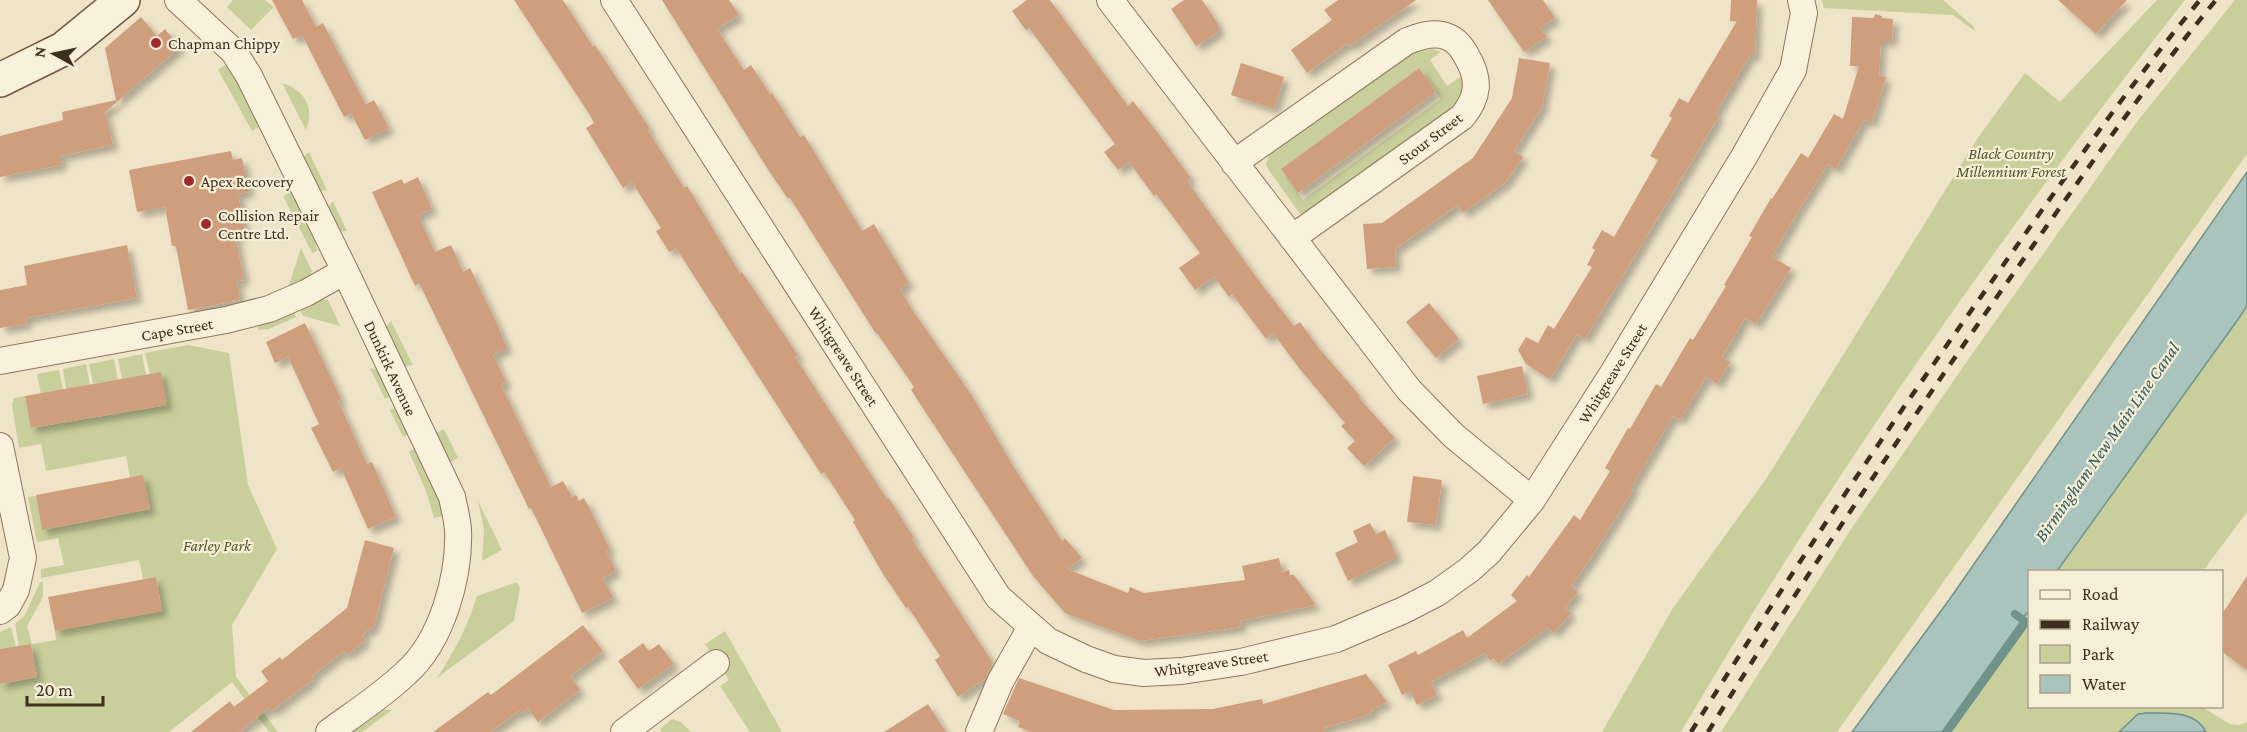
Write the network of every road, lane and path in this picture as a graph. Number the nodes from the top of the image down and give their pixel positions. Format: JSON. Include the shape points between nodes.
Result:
{"nodes":[{"id":1,"x":123,"y":0,"type":"edge"},
{"id":2,"x":178,"y":0,"type":"edge"},
{"id":3,"x":614,"y":0,"type":"edge"},
{"id":4,"x":1110,"y":0,"type":"edge"},
{"id":5,"x":1801,"y":0,"type":"edge"},
{"id":6,"x":0,"y":80,"type":"edge"},
{"id":7,"x":1234,"y":163,"type":"junction"},
{"id":8,"x":1292,"y":238,"type":"junction"},
{"id":9,"x":345,"y":271,"type":"junction"},
{"id":10,"x":0,"y":361,"type":"edge"},
{"id":11,"x":0,"y":446,"type":"edge"},
{"id":12,"x":1532,"y":500,"type":"junction"},
{"id":13,"x":0,"y":611,"type":"edge"},
{"id":14,"x":1031,"y":627,"type":"junction"},
{"id":15,"x":716,"y":663,"type":"dead end"},
{"id":16,"x":329,"y":732,"type":"edge"},
{"id":17,"x":624,"y":732,"type":"edge"},
{"id":18,"x":978,"y":732,"type":"edge"}],
"edges":[{"from":1,"to":6,"type":"main road","via":[[63,49]]},
{"from":2,"to":9,"type":"street","name":"Dunkirk Avenue","via":[[234,52],[249,76]]},
{"from":3,"to":14,"type":"street","name":"Whitgreave Street","via":[[999,597]]},
{"from":4,"to":7,"type":"street"},
{"from":5,"to":12,"type":"street","name":"Whitgreave Street","via":[[1804,13],[1793,70],[1715,205]]},
{"from":7,"to":8,"type":"street"},
{"from":7,"to":8,"type":"street","name":"Stour Street","via":[[1407,40],[1439,35],[1461,46],[1476,80],[1472,103],[1462,117]]},
{"from":8,"to":12,"type":"street","via":[[1409,390],[1454,436]]},
{"from":9,"to":10,"type":"street","name":"Cape Street","via":[[269,309]]},
{"from":9,"to":16,"type":"street","name":"Dunkirk Avenue","via":[[452,497],[458,528],[451,589],[444,614],[423,654],[407,672]]},
{"from":11,"to":13,"type":"street","via":[[23,558],[16,590]]},
{"from":12,"to":14,"type":"street","name":"Whitgreave Street","via":[[1489,552],[1437,593],[1325,641],[1241,662],[1144,673],[1114,669],[1086,659],[1048,641]]},
{"from":14,"to":18,"type":"street"},
{"from":15,"to":17,"type":"street"}]}
